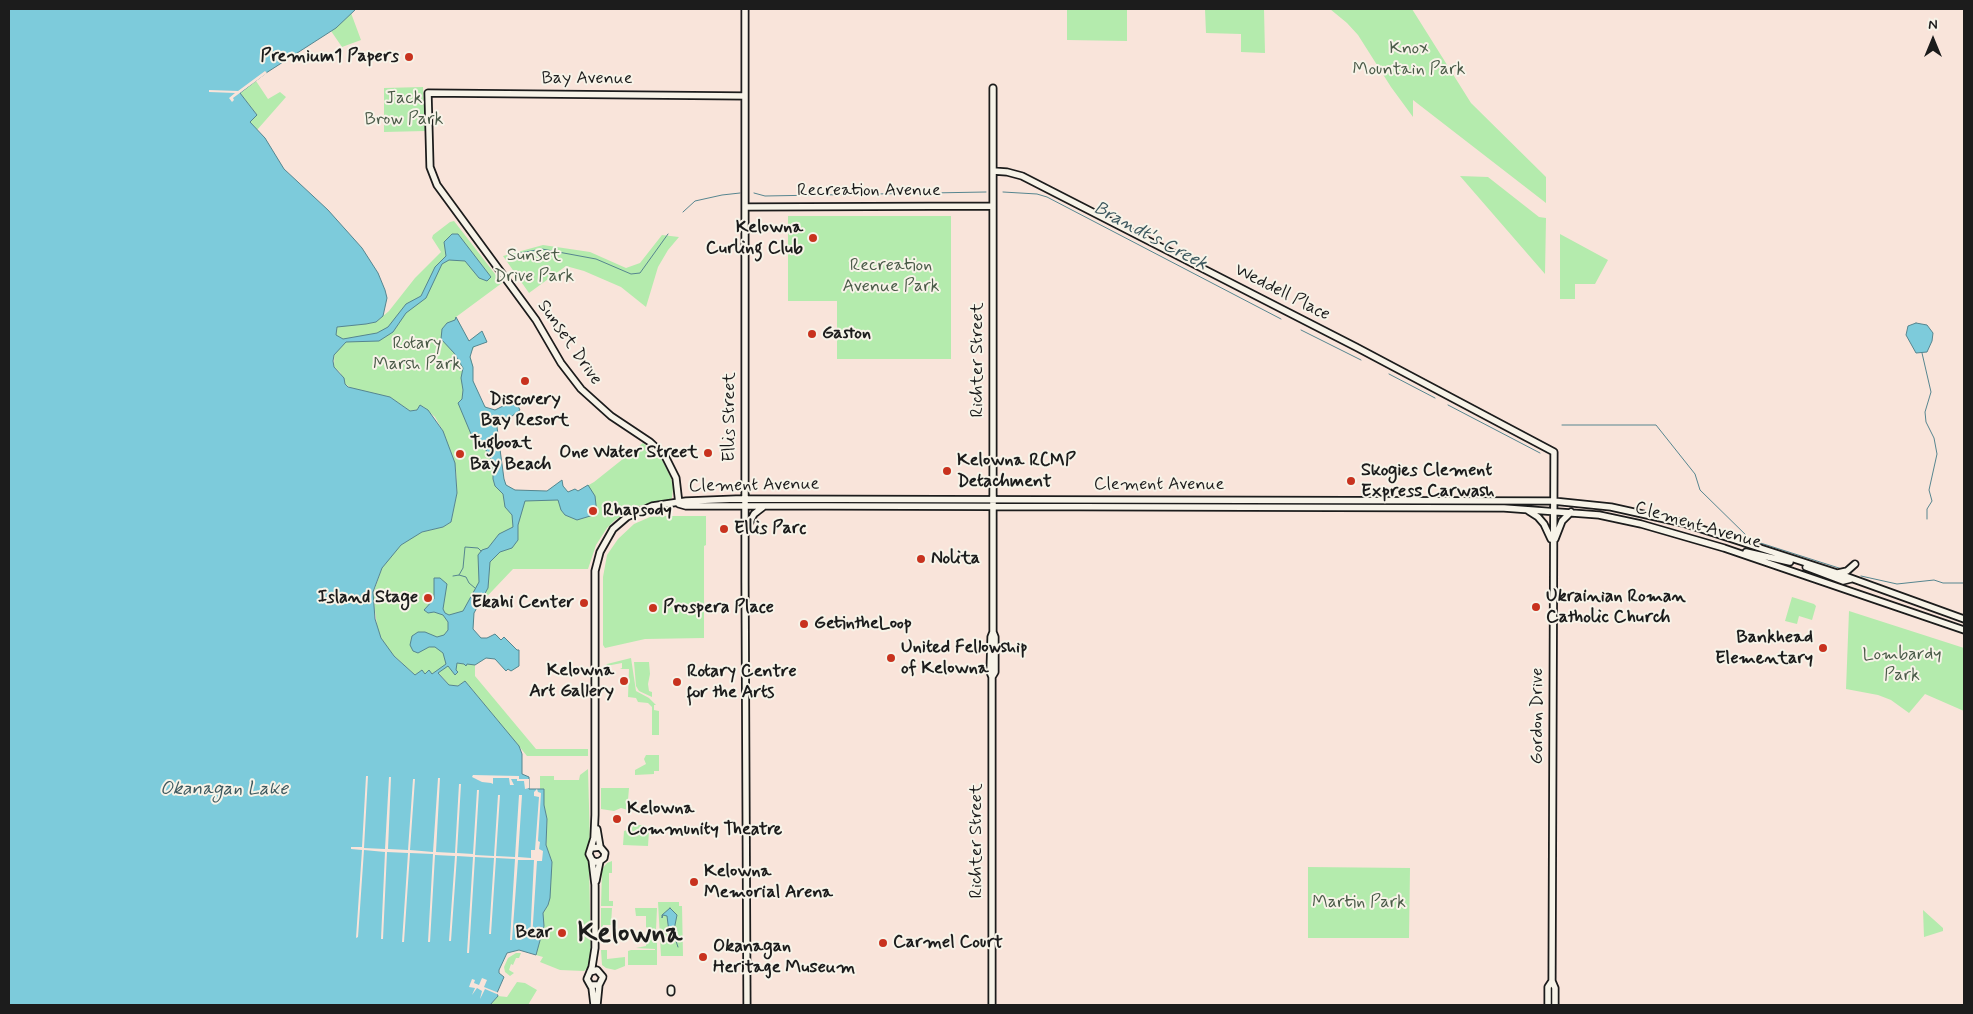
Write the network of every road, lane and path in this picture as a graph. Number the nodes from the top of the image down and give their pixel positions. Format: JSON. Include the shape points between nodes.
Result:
{"nodes":[{"id":1,"x":746,"y":9,"type":"edge"},
{"id":2,"x":993,"y":88,"type":"dead end"},
{"id":3,"x":428,"y":93,"type":"joint"},
{"id":4,"x":745,"y":96,"type":"junction"},
{"id":5,"x":993,"y":171,"type":"junction"},
{"id":6,"x":993,"y":206,"type":"junction"},
{"id":7,"x":746,"y":207,"type":"junction"},
{"id":8,"x":1554,"y":452,"type":"joint"},
{"id":9,"x":992,"y":499,"type":"junction"},
{"id":10,"x":1474,"y":500,"type":"junction"},
{"id":11,"x":1553,"y":501,"type":"junction"},
{"id":12,"x":746,"y":503,"type":"junction"},
{"id":13,"x":679,"y":504,"type":"junction"},
{"id":14,"x":766,"y":506,"type":"junction"},
{"id":15,"x":993,"y":506,"type":"junction"},
{"id":16,"x":1412,"y":508,"type":"junction"},
{"id":17,"x":1526,"y":509,"type":"junction"},
{"id":18,"x":1553,"y":510,"type":"junction"},
{"id":19,"x":1571,"y":512,"type":"junction"},
{"id":20,"x":745,"y":531,"type":"junction"},
{"id":21,"x":1553,"y":543,"type":"junction"},
{"id":22,"x":1724,"y":548,"type":"junction"},
{"id":23,"x":1834,"y":572,"type":"junction"},
{"id":24,"x":1851,"y":579,"type":"junction"},
{"id":25,"x":1964,"y":619,"type":"edge"},
{"id":26,"x":1964,"y":630,"type":"edge"},
{"id":27,"x":595,"y":815,"type":"junction"},
{"id":28,"x":600,"y":847,"type":"junction"},
{"id":29,"x":592,"y":848,"type":"junction"},
{"id":30,"x":592,"y":860,"type":"junction"},
{"id":31,"x":600,"y":861,"type":"junction"},
{"id":32,"x":595,"y":885,"type":"junction"},
{"id":33,"x":595,"y":948,"type":"junction"},
{"id":34,"x":590,"y":972,"type":"junction"},
{"id":35,"x":600,"y":972,"type":"junction"},
{"id":36,"x":1552,"y":981,"type":"junction"},
{"id":37,"x":599,"y":984,"type":"junction"},
{"id":38,"x":591,"y":985,"type":"junction"},
{"id":39,"x":596,"y":1005,"type":"edge"},
{"id":40,"x":747,"y":1005,"type":"edge"},
{"id":41,"x":992,"y":1005,"type":"edge"},
{"id":42,"x":1548,"y":1005,"type":"edge"},
{"id":43,"x":1555,"y":1005,"type":"edge"}],
"edges":[{"from":1,"to":4,"type":"main road","name":"Ellis Street"},
{"from":2,"to":5,"type":"main road","name":"Richter Street"},
{"from":3,"to":4,"type":"main road","name":"Bay Avenue"},
{"from":3,"to":13,"type":"main road","name":"Sunset Drive","via":[[431,171],[437,186],[536,320],[561,363],[581,389],[665,456],[675,474]]},
{"from":4,"to":7,"type":"main road","name":"Ellis Street"},
{"from":5,"to":6,"type":"main road","name":"Richter Street"},
{"from":5,"to":8,"type":"main road","name":"Weddell Place","via":[[1022,176]]},
{"from":6,"to":7,"type":"main road","name":"Recreation Avenue"},
{"from":6,"to":9,"type":"main road","name":"Richter Street"},
{"from":7,"to":12,"type":"main road","name":"Ellis Street"},
{"from":8,"to":11,"type":"main road","name":"Gordon Drive"},
{"from":9,"to":10,"type":"main road","name":"Clement Avenue"},
{"from":9,"to":12,"type":"main road","name":"Clement Avenue"},
{"from":9,"to":15,"type":"main road","name":"Richter Street"},
{"from":10,"to":11,"type":"main road","name":"Clement Avenue"},
{"from":10,"to":16,"type":"main road","name":"Clement Avenue"},
{"from":11,"to":18,"type":"main road","name":"Gordon Drive"},
{"from":11,"to":23,"type":"main road","name":"Clement Avenue","via":[[1611,507],[1684,523]]},
{"from":12,"to":13,"type":"main road","name":"Clement Avenue"},
{"from":12,"to":14,"type":"main road","name":"Clement Avenue"},
{"from":12,"to":20,"type":"main road","name":"Ellis Street"},
{"from":13,"to":27,"type":"main road","name":"Clement Avenue","via":[[652,506],[627,517],[610,534],[597,561],[594,577]]},
{"from":14,"to":15,"type":"main road","name":"Clement Avenue"},
{"from":14,"to":20,"type":"main road","via":[[754,514]]},
{"from":15,"to":16,"type":"main road","name":"Clement Avenue"},
{"from":15,"to":41,"type":"main road","name":"Richter Street","via":[[990,672]]},
{"from":16,"to":17,"type":"main road","name":"Clement Avenue"},
{"from":17,"to":18,"type":"main road","name":"Clement Avenue"},
{"from":17,"to":21,"type":"main road","via":[[1544,524]]},
{"from":18,"to":19,"type":"main road","name":"Clement Avenue"},
{"from":18,"to":21,"type":"main road","name":"Gordon Drive"},
{"from":19,"to":21,"type":"main road","via":[[1562,522]]},
{"from":19,"to":22,"type":"main road","name":"Clement Avenue","via":[[1641,524]]},
{"from":20,"to":40,"type":"main road","name":"Ellis Street"},
{"from":21,"to":36,"type":"main road","name":"Gordon Drive"},
{"from":22,"to":24,"type":"main road","via":[[1775,558],[1843,581]]},
{"from":22,"to":26,"type":"main road","name":"Clement Avenue"},
{"from":23,"to":24,"type":"main road","name":"Clement Avenue"},
{"from":23,"to":24,"type":"main road","via":[[1847,571],[1855,564]]},
{"from":24,"to":25,"type":"main road","name":"Clement Avenue"},
{"from":27,"to":28,"type":"main road"},
{"from":27,"to":29,"type":"main road"},
{"from":28,"to":29,"type":"main road"},
{"from":28,"to":31,"type":"main road","via":[[605,854]]},
{"from":29,"to":30,"type":"main road","via":[[589,854]]},
{"from":30,"to":31,"type":"main road"},
{"from":30,"to":32,"type":"main road"},
{"from":31,"to":32,"type":"main road"},
{"from":32,"to":33,"type":"main road"},
{"from":33,"to":34,"type":"main road"},
{"from":33,"to":35,"type":"main road"},
{"from":34,"to":35,"type":"main road"},
{"from":34,"to":38,"type":"main road","via":[[587,978]]},
{"from":35,"to":37,"type":"main road","via":[[603,977]]},
{"from":36,"to":42,"type":"main road","name":"Gordon Drive","via":[[1548,987]]},
{"from":36,"to":43,"type":"main road","name":"Gordon Drive"},
{"from":37,"to":38,"type":"main road"},
{"from":37,"to":39,"type":"main road"},
{"from":38,"to":39,"type":"main road"}]}
